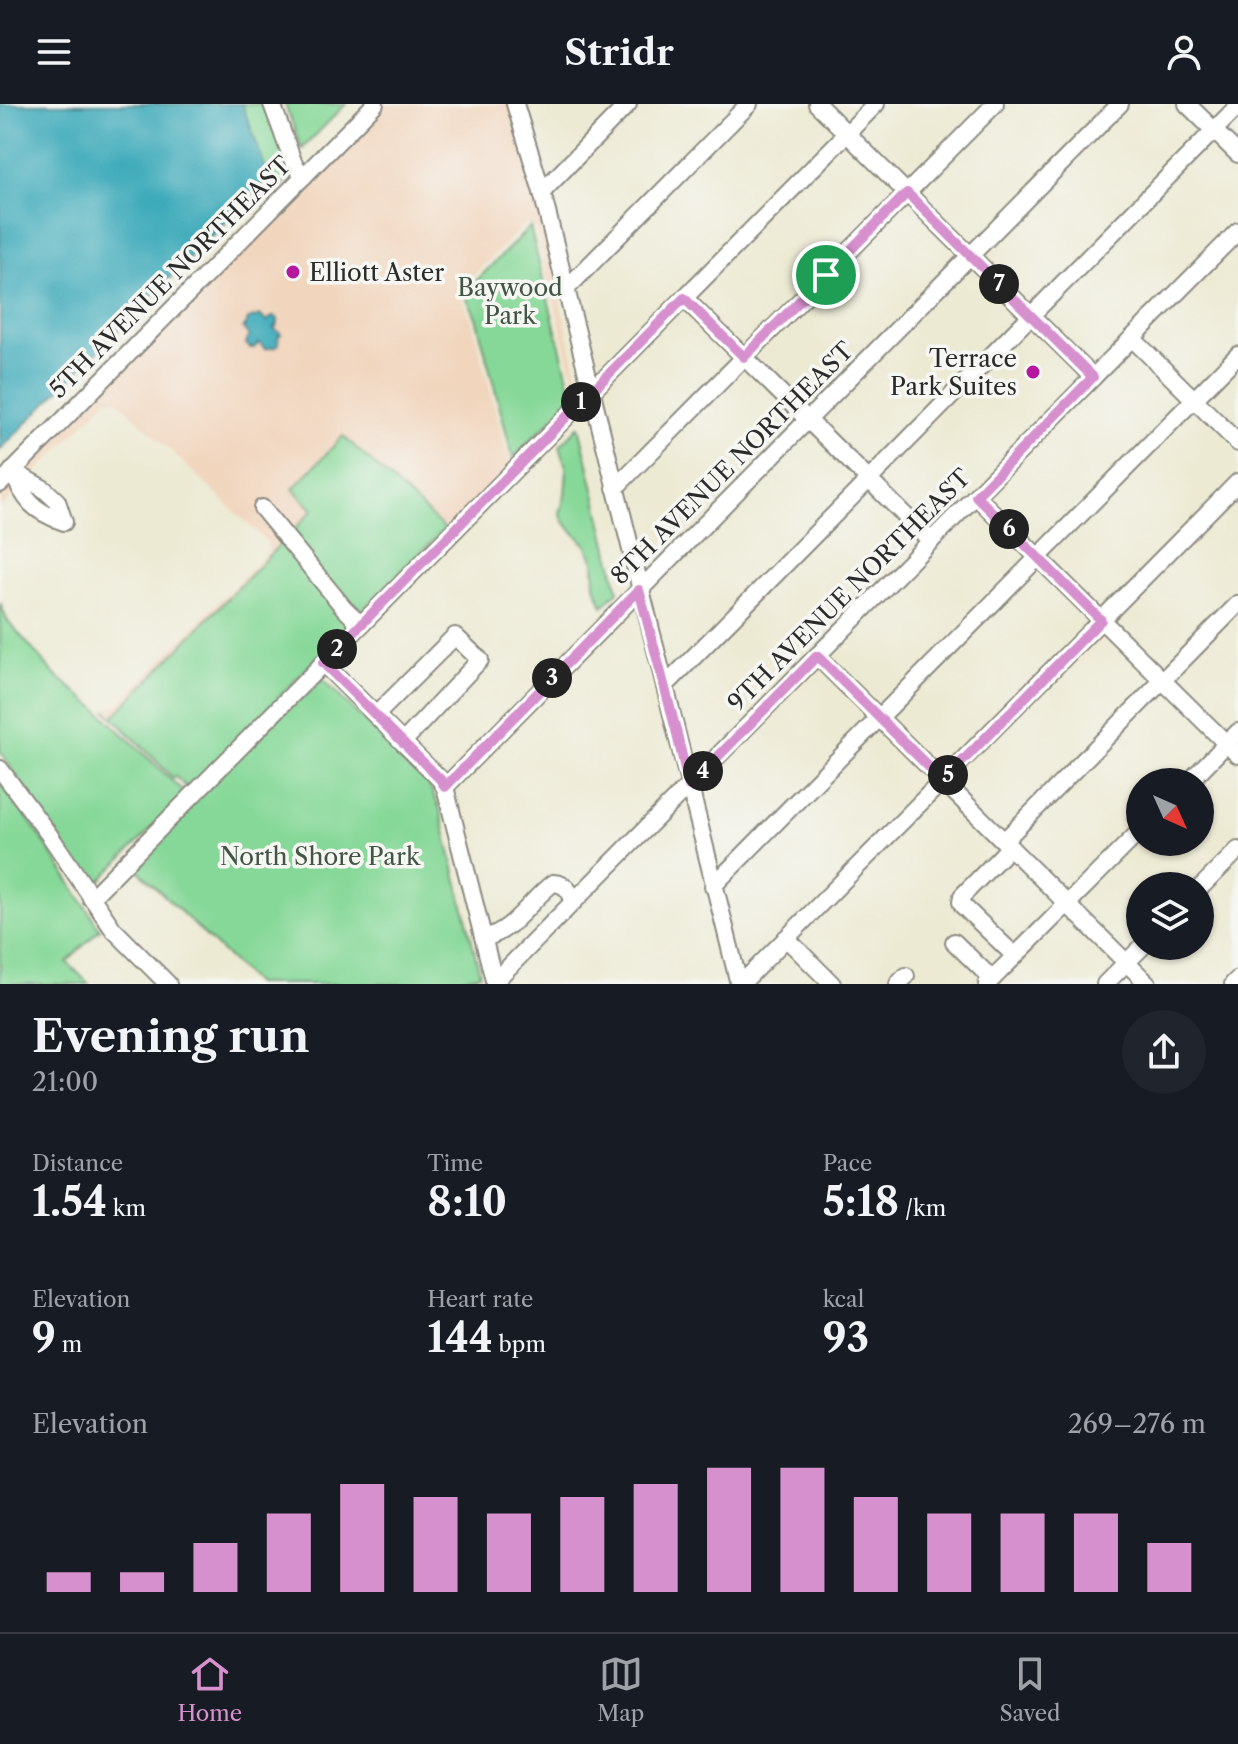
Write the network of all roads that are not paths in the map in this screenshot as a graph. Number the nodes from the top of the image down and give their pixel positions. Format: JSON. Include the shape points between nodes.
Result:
{"nodes":[{"id":1,"x":272,"y":104,"type":"edge"},
{"id":2,"x":375,"y":104,"type":"edge"},
{"id":3,"x":515,"y":104,"type":"edge"},
{"id":4,"x":628,"y":104,"type":"edge"},
{"id":5,"x":749,"y":104,"type":"edge"},
{"id":6,"x":817,"y":104,"type":"edge"},
{"id":7,"x":876,"y":104,"type":"edge"},
{"id":8,"x":995,"y":104,"type":"edge"},
{"id":9,"x":1120,"y":104,"type":"edge"},
{"id":10,"x":1187,"y":104,"type":"edge"},
{"id":11,"x":1238,"y":106,"type":"edge"},
{"id":12,"x":1214,"y":130,"type":"junction"},
{"id":13,"x":847,"y":133,"type":"junction"},
{"id":14,"x":1238,"y":154,"type":"edge"},
{"id":15,"x":304,"y":176,"type":"junction"},
{"id":16,"x":542,"y":192,"type":"junction"},
{"id":17,"x":907,"y":193,"type":"junction"},
{"id":18,"x":1238,"y":231,"type":"edge"},
{"id":19,"x":971,"y":256,"type":"junction"},
{"id":20,"x":565,"y":290,"type":"junction"},
{"id":21,"x":684,"y":298,"type":"junction"},
{"id":22,"x":1031,"y":315,"type":"junction"},
{"id":23,"x":1132,"y":338,"type":"junction"},
{"id":24,"x":1238,"y":355,"type":"edge"},
{"id":25,"x":744,"y":357,"type":"junction"},
{"id":26,"x":1093,"y":377,"type":"junction"},
{"id":27,"x":591,"y":392,"type":"junction"},
{"id":28,"x":1194,"y":400,"type":"junction"},
{"id":29,"x":808,"y":420,"type":"junction"},
{"id":30,"x":1238,"y":443,"type":"edge"},
{"id":31,"x":868,"y":480,"type":"junction"},
{"id":32,"x":1238,"y":482,"type":"edge"},
{"id":33,"x":0,"y":484,"type":"edge"},
{"id":34,"x":615,"y":488,"type":"junction"},
{"id":35,"x":976,"y":496,"type":"junction"},
{"id":36,"x":262,"y":508,"type":"dead end"},
{"id":37,"x":931,"y":541,"type":"junction"},
{"id":38,"x":1038,"y":557,"type":"junction"},
{"id":39,"x":639,"y":590,"type":"junction"},
{"id":40,"x":1238,"y":604,"type":"edge"},
{"id":41,"x":1101,"y":620,"type":"junction"},
{"id":42,"x":361,"y":625,"type":"junction"},
{"id":43,"x":817,"y":656,"type":"junction"},
{"id":44,"x":323,"y":663,"type":"junction"},
{"id":45,"x":1162,"y":681,"type":"junction"},
{"id":46,"x":665,"y":686,"type":"junction"},
{"id":47,"x":376,"y":715,"type":"junction"},
{"id":48,"x":879,"y":718,"type":"junction"},
{"id":49,"x":403,"y":742,"type":"junction"},
{"id":50,"x":1234,"y":744,"type":"edge"},
{"id":51,"x":1206,"y":768,"type":"edge"},
{"id":52,"x":0,"y":769,"type":"edge"},
{"id":53,"x":943,"y":781,"type":"junction"},
{"id":54,"x":689,"y":786,"type":"junction"},
{"id":55,"x":445,"y":787,"type":"junction"},
{"id":56,"x":1007,"y":844,"type":"junction"},
{"id":57,"x":1126,"y":845,"type":"edge"},
{"id":58,"x":1238,"y":850,"type":"edge"},
{"id":59,"x":1214,"y":874,"type":"edge"},
{"id":60,"x":713,"y":886,"type":"junction"},
{"id":61,"x":91,"y":898,"type":"junction"},
{"id":62,"x":574,"y":901,"type":"junction"},
{"id":63,"x":1068,"y":904,"type":"junction"},
{"id":64,"x":484,"y":938,"type":"junction"},
{"id":65,"x":786,"y":938,"type":"junction"},
{"id":66,"x":954,"y":942,"type":"dead end"},
{"id":67,"x":1015,"y":956,"type":"junction"},
{"id":68,"x":1130,"y":960,"type":"edge"},
{"id":69,"x":1127,"y":963,"type":"junction"},
{"id":70,"x":1238,"y":979,"type":"edge"},
{"id":71,"x":990,"y":981,"type":"edge"},
{"id":72,"x":494,"y":983,"type":"edge"},
{"id":73,"x":168,"y":984,"type":"edge"},
{"id":74,"x":740,"y":984,"type":"edge"},
{"id":75,"x":832,"y":984,"type":"edge"},
{"id":76,"x":1105,"y":984,"type":"edge"},
{"id":77,"x":1148,"y":984,"type":"edge"},
{"id":78,"x":1233,"y":984,"type":"edge"}],
"edges":[{"from":1,"to":15,"type":"street","via":[[294,164]]},
{"from":2,"to":15,"type":"street","name":"5TH AVENUE NORTHEAST"},
{"from":3,"to":16,"type":"street"},
{"from":4,"to":16,"type":"street"},
{"from":5,"to":20,"type":"street"},
{"from":6,"to":13,"type":"street"},
{"from":7,"to":13,"type":"street"},
{"from":8,"to":17,"type":"street"},
{"from":9,"to":19,"type":"street","name":"8TH AVENUE NORTHEAST"},
{"from":10,"to":12,"type":"street"},
{"from":11,"to":12,"type":"street"},
{"from":12,"to":14,"type":"street"},
{"from":12,"to":22,"type":"street"},
{"from":13,"to":17,"type":"street"},
{"from":13,"to":21,"type":"street"},
{"from":15,"to":33,"type":"street","name":"5TH AVENUE NORTHEAST"},
{"from":16,"to":20,"type":"street"},
{"from":17,"to":19,"type":"street"},
{"from":17,"to":25,"type":"street"},
{"from":18,"to":23,"type":"street","name":"9TH AVENUE NORTHEAST"},
{"from":19,"to":22,"type":"street"},
{"from":19,"to":29,"type":"street","name":"8TH AVENUE NORTHEAST"},
{"from":20,"to":27,"type":"street"},
{"from":21,"to":25,"type":"street"},
{"from":21,"to":27,"type":"street"},
{"from":22,"to":26,"type":"street"},
{"from":22,"to":31,"type":"street"},
{"from":23,"to":26,"type":"street","name":"9TH AVENUE NORTHEAST"},
{"from":23,"to":28,"type":"street"},
{"from":24,"to":28,"type":"street"},
{"from":25,"to":29,"type":"street"},
{"from":25,"to":34,"type":"street"},
{"from":26,"to":35,"type":"street","name":"9TH AVENUE NORTHEAST"},
{"from":27,"to":34,"type":"street"},
{"from":27,"to":42,"type":"street"},
{"from":28,"to":30,"type":"street"},
{"from":28,"to":38,"type":"street"},
{"from":29,"to":31,"type":"street"},
{"from":29,"to":39,"type":"street","name":"8TH AVENUE NORTHEAST"},
{"from":31,"to":37,"type":"street"},
{"from":31,"to":46,"type":"street"},
{"from":32,"to":41,"type":"street"},
{"from":34,"to":39,"type":"street"},
{"from":35,"to":37,"type":"street","name":"9TH AVENUE NORTHEAST"},
{"from":35,"to":38,"type":"street"},
{"from":36,"to":42,"type":"street"},
{"from":37,"to":43,"type":"street","name":"9TH AVENUE NORTHEAST"},
{"from":38,"to":41,"type":"street"},
{"from":38,"to":48,"type":"street"},
{"from":39,"to":46,"type":"street"},
{"from":39,"to":55,"type":"street","name":"8TH AVENUE NORTHEAST"},
{"from":40,"to":45,"type":"street"},
{"from":41,"to":45,"type":"street"},
{"from":41,"to":53,"type":"street"},
{"from":42,"to":44,"type":"street"},
{"from":43,"to":48,"type":"street"},
{"from":43,"to":54,"type":"street","name":"9TH AVENUE NORTHEAST"},
{"from":44,"to":47,"type":"street"},
{"from":44,"to":61,"type":"street"},
{"from":45,"to":50,"type":"street"},
{"from":45,"to":56,"type":"street"},
{"from":46,"to":54,"type":"street"},
{"from":47,"to":49,"type":"street"},
{"from":47,"to":49,"type":"street","via":[[455,636],[480,660]]},
{"from":48,"to":53,"type":"street"},
{"from":48,"to":60,"type":"street"},
{"from":49,"to":55,"type":"street"},
{"from":50,"to":51,"type":"street"},
{"from":52,"to":61,"type":"street"},
{"from":53,"to":56,"type":"street"},
{"from":53,"to":65,"type":"street"},
{"from":54,"to":60,"type":"street"},
{"from":54,"to":62,"type":"street","name":"9TH AVENUE NORTHEAST"},
{"from":55,"to":64,"type":"street"},
{"from":56,"to":63,"type":"street"},
{"from":56,"to":67,"type":"street","via":[[961,902]]},
{"from":57,"to":63,"type":"street"},
{"from":58,"to":59,"type":"street"},
{"from":60,"to":74,"type":"street"},
{"from":61,"to":73,"type":"street","via":[[113,929]]},
{"from":62,"to":64,"type":"street","via":[[568,889],[553,883],[507,928]]},
{"from":62,"to":72,"type":"street","name":"9TH AVENUE NORTHEAST"},
{"from":63,"to":67,"type":"street"},
{"from":63,"to":69,"type":"street"},
{"from":64,"to":72,"type":"street"},
{"from":65,"to":74,"type":"street"},
{"from":65,"to":75,"type":"street"},
{"from":66,"to":71,"type":"street"},
{"from":67,"to":71,"type":"street"},
{"from":68,"to":69,"type":"street"},
{"from":69,"to":76,"type":"street"},
{"from":69,"to":77,"type":"street"},
{"from":70,"to":78,"type":"street"}]}
